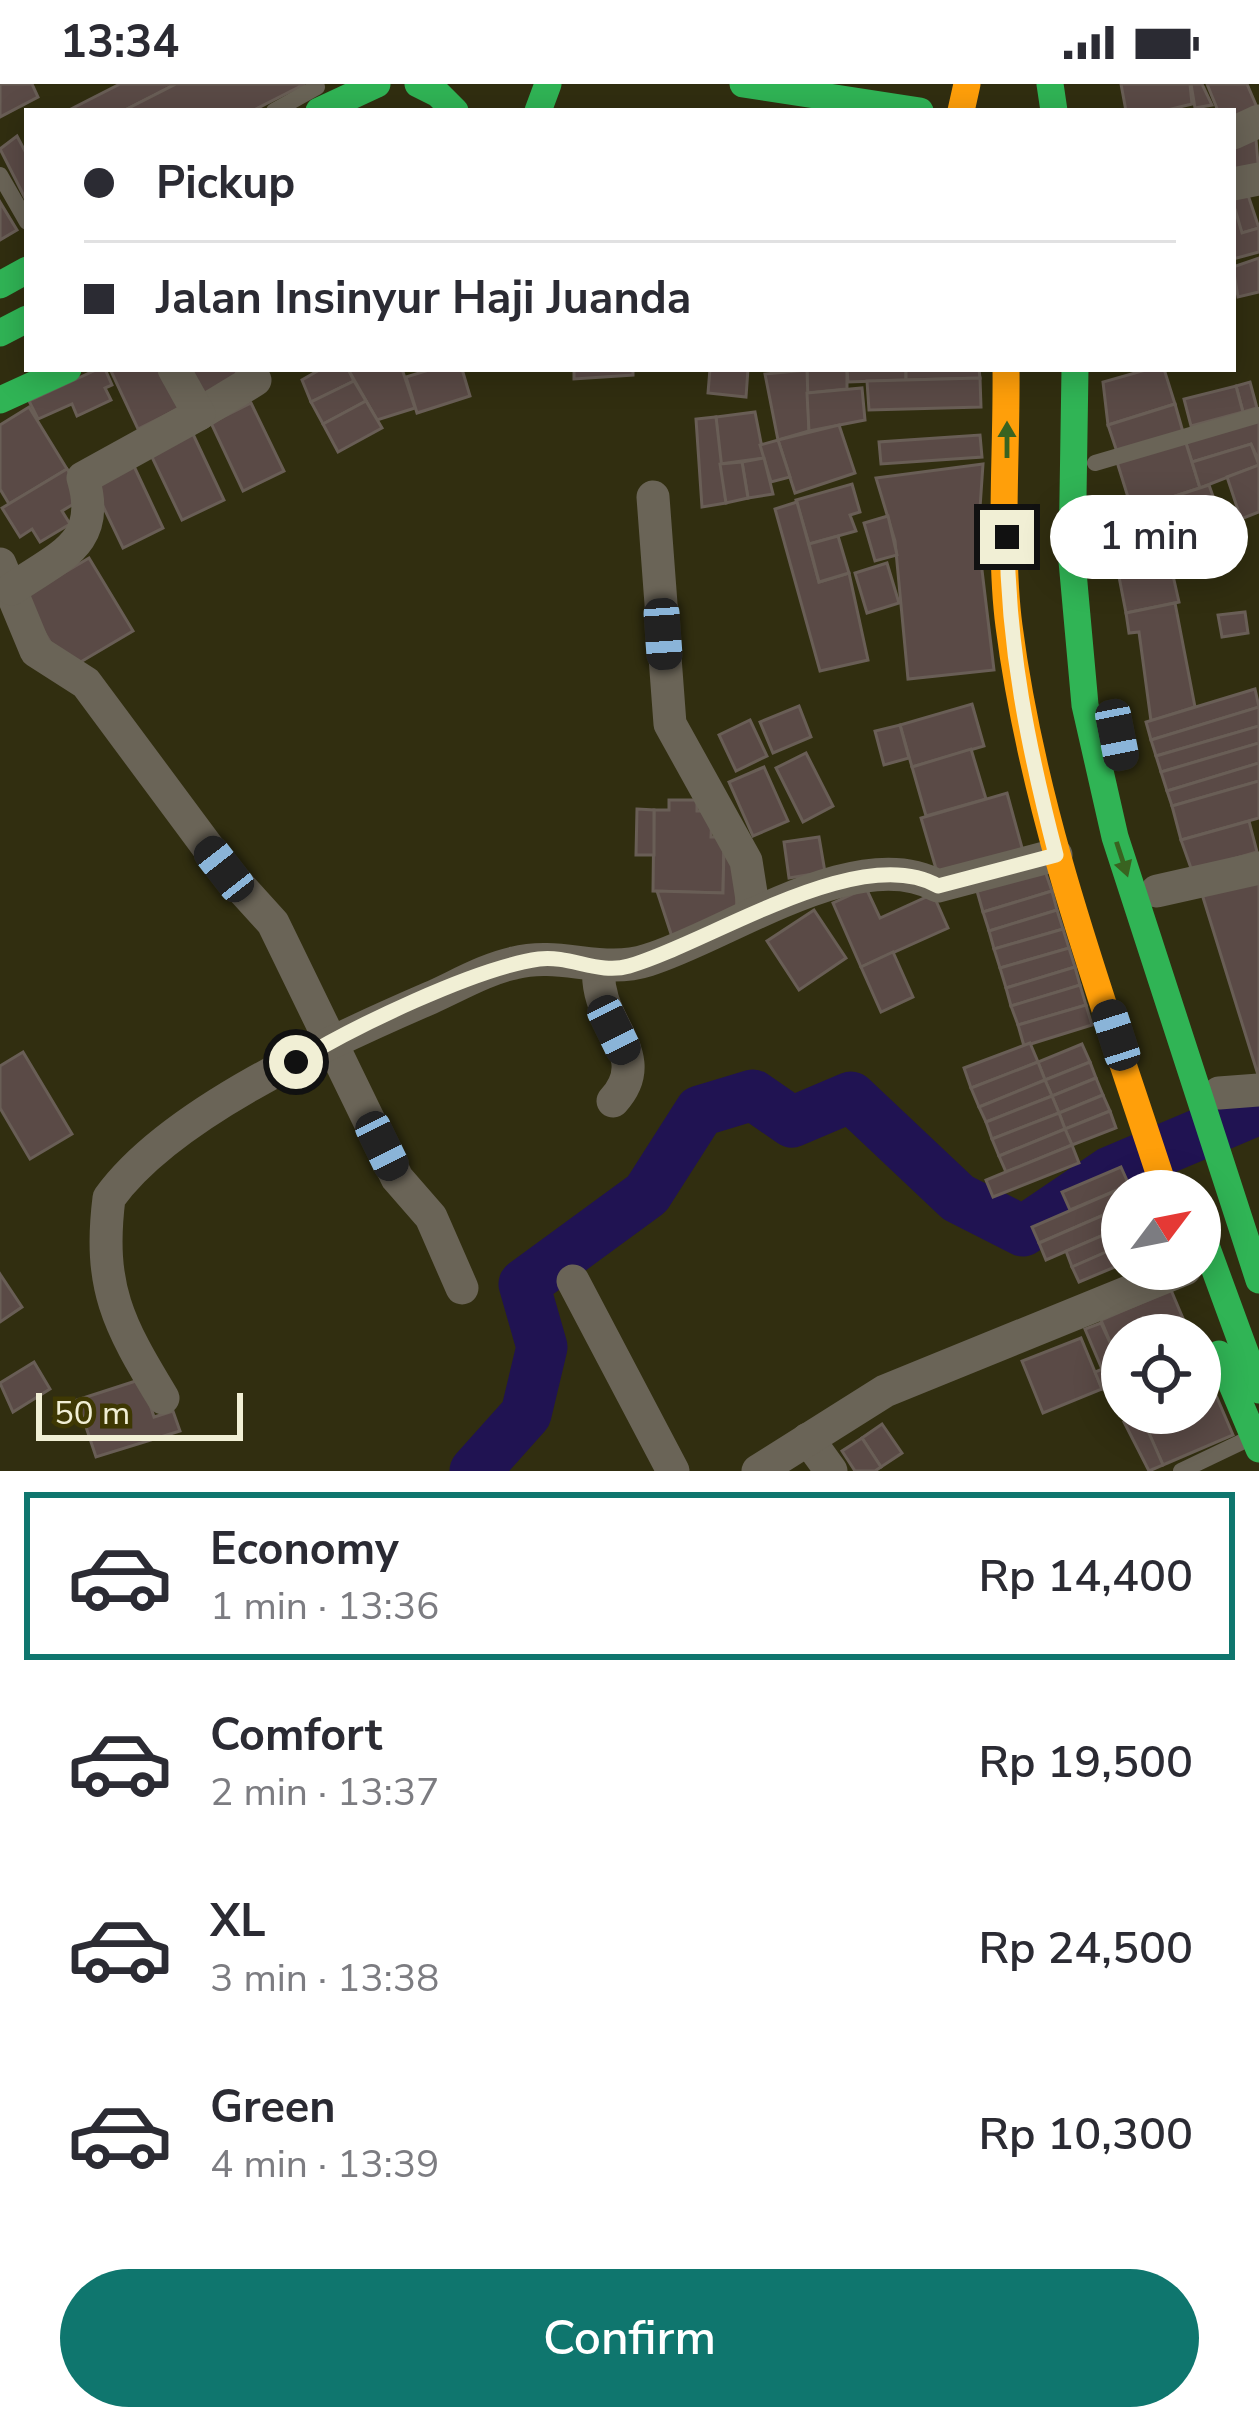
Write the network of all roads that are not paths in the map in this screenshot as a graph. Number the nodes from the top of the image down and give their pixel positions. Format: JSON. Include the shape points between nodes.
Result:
{"nodes":[{"id":1,"x":377,"y":84,"type":"edge"},
{"id":2,"x":418,"y":84,"type":"edge"},
{"id":3,"x":743,"y":84,"type":"edge"},
{"id":4,"x":340,"y":88,"type":"edge"},
{"id":5,"x":283,"y":108,"type":"edge"},
{"id":6,"x":452,"y":108,"type":"edge"},
{"id":7,"x":900,"y":108,"type":"edge"},
{"id":8,"x":0,"y":175,"type":"edge"},
{"id":9,"x":24,"y":217,"type":"edge"},
{"id":10,"x":61,"y":372,"type":"edge"},
{"id":11,"x":176,"y":372,"type":"edge"},
{"id":12,"x":1006,"y":372,"type":"edge"},
{"id":13,"x":1076,"y":372,"type":"edge"},
{"id":14,"x":1089,"y":372,"type":"edge"},
{"id":15,"x":255,"y":380,"type":"dead end"},
{"id":16,"x":0,"y":400,"type":"edge"},
{"id":17,"x":200,"y":414,"type":"junction"},
{"id":18,"x":1259,"y":415,"type":"edge"},
{"id":19,"x":1095,"y":463,"type":"junction"},
{"id":20,"x":652,"y":497,"type":"dead end"},
{"id":21,"x":6,"y":576,"type":"edge"},
{"id":22,"x":1045,"y":670,"type":"dead end"},
{"id":23,"x":1111,"y":701,"type":"junction"},
{"id":24,"x":1025,"y":725,"type":"junction"},
{"id":25,"x":1061,"y":748,"type":"junction"},
{"id":26,"x":1130,"y":803,"type":"junction"},
{"id":27,"x":1052,"y":839,"type":"junction"},
{"id":28,"x":1259,"y":868,"type":"edge"},
{"id":29,"x":1157,"y":891,"type":"junction"},
{"id":30,"x":754,"y":912,"type":"junction"},
{"id":31,"x":1119,"y":963,"type":"dead end"},
{"id":32,"x":598,"y":967,"type":"junction"},
{"id":33,"x":331,"y":1041,"type":"junction"},
{"id":34,"x":1259,"y":1090,"type":"edge"},
{"id":35,"x":1220,"y":1098,"type":"junction"},
{"id":36,"x":613,"y":1101,"type":"dead end"},
{"id":37,"x":1165,"y":1170,"type":"edge"},
{"id":38,"x":1168,"y":1170,"type":"edge"},
{"id":39,"x":1259,"y":1221,"type":"edge"},
{"id":40,"x":1259,"y":1280,"type":"edge"},
{"id":41,"x":573,"y":1282,"type":"dead end"},
{"id":42,"x":1221,"y":1287,"type":"edge"},
{"id":43,"x":462,"y":1288,"type":"dead end"},
{"id":44,"x":1135,"y":1290,"type":"edge"},
{"id":45,"x":1195,"y":1290,"type":"edge"},
{"id":46,"x":1259,"y":1390,"type":"edge"},
{"id":47,"x":164,"y":1398,"type":"dead end"},
{"id":48,"x":808,"y":1439,"type":"junction"},
{"id":49,"x":1255,"y":1443,"type":"edge"},
{"id":50,"x":673,"y":1471,"type":"edge"},
{"id":51,"x":758,"y":1471,"type":"edge"},
{"id":52,"x":831,"y":1471,"type":"edge"},
{"id":53,"x":1180,"y":1471,"type":"edge"}],
"edges":[{"from":1,"to":4,"type":"main road"},
{"from":2,"to":6,"type":"main road"},
{"from":3,"to":7,"type":"main road"},
{"from":4,"to":5,"type":"lane"},
{"from":8,"to":9,"type":"lane"},
{"from":10,"to":16,"type":"main road"},
{"from":11,"to":17,"type":"street"},
{"from":24,"to":12,"type":"main road","one_way":true,"via":[[1008,621]]},
{"from":13,"to":40,"type":"main road","one_way":true,"via":[[1072,560],[1085,705],[1115,837]]},
{"from":14,"to":19,"type":"main road"},
{"from":15,"to":17,"type":"street"},
{"from":17,"to":21,"type":"street","via":[[83,478],[92,506],[86,532],[75,545]]},
{"from":18,"to":19,"type":"lane"},
{"from":19,"to":23,"type":"main road","via":[[1091,595]]},
{"from":20,"to":30,"type":"street","via":[[670,724],[746,861]]},
{"from":21,"to":33,"type":"street","via":[[36,651],[86,682],[273,923]]},
{"from":22,"to":25,"type":"main road"},
{"from":23,"to":25,"type":"main road","via":[[1096,729]]},
{"from":23,"to":26,"type":"main road"},
{"from":24,"to":25,"type":"main road"},
{"from":24,"to":27,"type":"main road"},
{"from":26,"to":27,"type":"main road","via":[[1116,791],[1074,790],[1054,807]]},
{"from":26,"to":29,"type":"main road"},
{"from":27,"to":30,"type":"street","via":[[938,886],[916,873],[861,877]]},
{"from":27,"to":37,"type":"main road"},
{"from":28,"to":29,"type":"street"},
{"from":29,"to":35,"type":"main road"},
{"from":30,"to":32,"type":"street","via":[[655,958]]},
{"from":31,"to":38,"type":"main road"},
{"from":32,"to":33,"type":"street","via":[[557,956],[512,963]]},
{"from":32,"to":36,"type":"street","via":[[598,995],[631,1064]]},
{"from":33,"to":43,"type":"street"},
{"from":33,"to":47,"type":"street","via":[[155,1146],[109,1198],[106,1287]]},
{"from":34,"to":35,"type":"street"},
{"from":35,"to":39,"type":"main road"},
{"from":41,"to":50,"type":"street"},
{"from":42,"to":46,"type":"main road"},
{"from":44,"to":48,"type":"street","via":[[885,1391]]},
{"from":45,"to":49,"type":"main road"},
{"from":48,"to":51,"type":"street"},
{"from":48,"to":52,"type":"street"},
{"from":49,"to":53,"type":"lane"}]}
